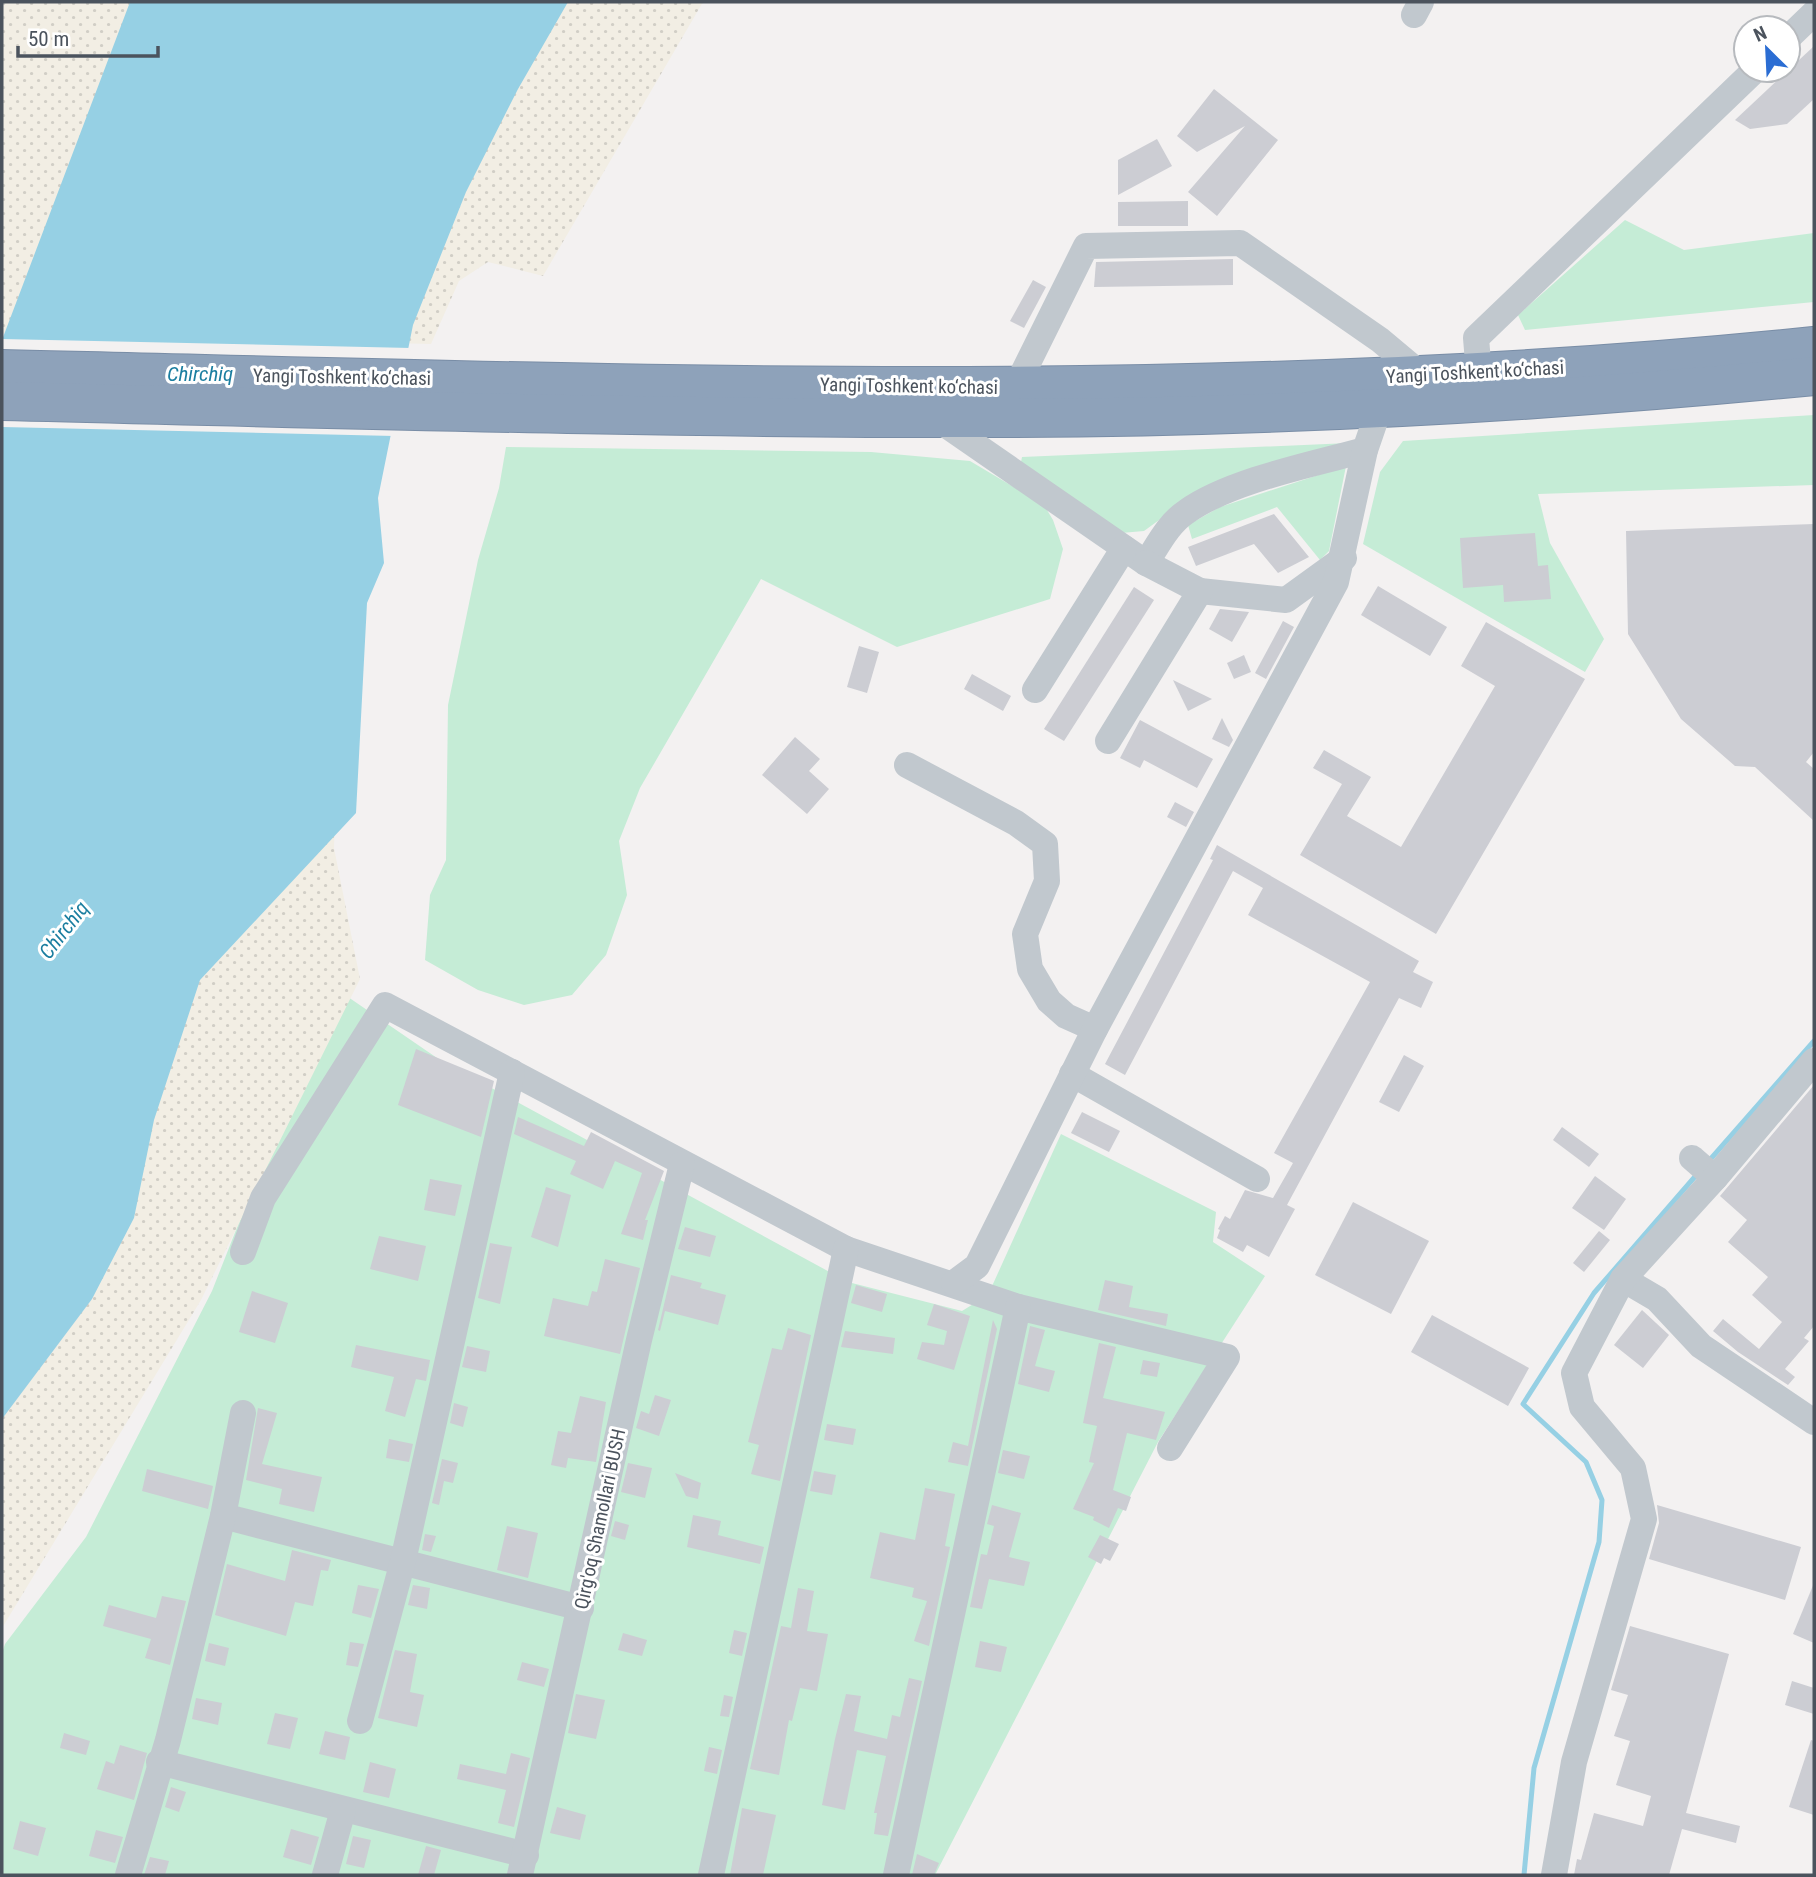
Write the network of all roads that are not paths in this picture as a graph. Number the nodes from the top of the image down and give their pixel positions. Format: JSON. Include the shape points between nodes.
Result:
{"nodes":[{"id":1,"x":1740,"y":84,"type":"edge"},
{"id":2,"x":1814,"y":345,"type":"edge"},
{"id":3,"x":2,"y":369,"type":"edge"},
{"id":4,"x":1479,"y":374,"type":"junction"},
{"id":5,"x":1423,"y":376,"type":"junction"},
{"id":6,"x":1814,"y":376,"type":"edge"},
{"id":7,"x":1016,"y":387,"type":"junction"},
{"id":8,"x":526,"y":397,"type":"junction"},
{"id":9,"x":2,"y":401,"type":"edge"},
{"id":10,"x":1374,"y":407,"type":"junction"},
{"id":11,"x":934,"y":417,"type":"junction"},
{"id":12,"x":1365,"y":450,"type":"junction"},
{"id":13,"x":1124,"y":548,"type":"junction"},
{"id":14,"x":1344,"y":558,"type":"junction"},
{"id":15,"x":1146,"y":563,"type":"junction"},
{"id":16,"x":1200,"y":591,"type":"junction"},
{"id":17,"x":1035,"y":690,"type":"dead end"},
{"id":18,"x":1108,"y":741,"type":"dead end"},
{"id":19,"x":907,"y":765,"type":"dead end"},
{"id":20,"x":1096,"y":1029,"type":"junction"},
{"id":21,"x":1814,"y":1061,"type":"edge"},
{"id":22,"x":512,"y":1072,"type":"junction"},
{"id":23,"x":1072,"y":1074,"type":"junction"},
{"id":24,"x":1692,"y":1158,"type":"dead end"},
{"id":25,"x":682,"y":1164,"type":"junction"},
{"id":26,"x":1715,"y":1178,"type":"junction"},
{"id":27,"x":1256,"y":1179,"type":"dead end"},
{"id":28,"x":846,"y":1250,"type":"junction"},
{"id":29,"x":243,"y":1252,"type":"dead end"},
{"id":30,"x":1623,"y":1279,"type":"junction"},
{"id":31,"x":954,"y":1283,"type":"junction"},
{"id":32,"x":1018,"y":1307,"type":"junction"},
{"id":33,"x":243,"y":1413,"type":"dead end"},
{"id":34,"x":1814,"y":1422,"type":"edge"},
{"id":35,"x":1170,"y":1448,"type":"dead end"},
{"id":36,"x":223,"y":1516,"type":"junction"},
{"id":37,"x":403,"y":1562,"type":"junction"},
{"id":38,"x":581,"y":1608,"type":"junction"},
{"id":39,"x":360,"y":1721,"type":"dead end"},
{"id":40,"x":159,"y":1762,"type":"junction"},
{"id":41,"x":343,"y":1810,"type":"junction"},
{"id":42,"x":523,"y":1865,"type":"edge"},
{"id":43,"x":128,"y":1875,"type":"edge"},
{"id":44,"x":325,"y":1875,"type":"edge"},
{"id":45,"x":710,"y":1875,"type":"edge"},
{"id":46,"x":895,"y":1875,"type":"edge"},
{"id":47,"x":1554,"y":1875,"type":"edge"}],
"edges":[{"from":1,"to":4,"type":"street","via":[[1476,338]]},
{"from":2,"to":4,"type":"highway","name":"Yangi Toshkent ko‘chasi"},
{"from":3,"to":8,"type":"highway","name":"Yangi Toshkent ko‘chasi"},
{"from":4,"to":5,"type":"highway","name":"Yangi Toshkent ko‘chasi"},
{"from":5,"to":7,"type":"highway","name":"Yangi Toshkent ko‘chasi"},
{"from":5,"to":7,"type":"street","via":[[1380,340],[1240,243],[1086,246]]},
{"from":6,"to":10,"type":"highway","name":"Yangi Toshkent ko‘chasi"},
{"from":7,"to":8,"type":"highway","name":"Yangi Toshkent ko‘chasi"},
{"from":8,"to":9,"type":"highway","name":"Yangi Toshkent ko‘chasi"},
{"from":8,"to":11,"type":"highway","name":"Yangi Toshkent ko‘chasi"},
{"from":10,"to":11,"type":"highway","name":"Yangi Toshkent ko‘chasi"},
{"from":10,"to":12,"type":"street","via":[[1375,421]]},
{"from":11,"to":13,"type":"street"},
{"from":12,"to":14,"type":"street"},
{"from":12,"to":15,"type":"street","via":[[1204,501],[1170,527]]},
{"from":13,"to":15,"type":"street"},
{"from":13,"to":17,"type":"street"},
{"from":14,"to":16,"type":"street","via":[[1286,600]]},
{"from":14,"to":20,"type":"street","via":[[1336,582]]},
{"from":15,"to":16,"type":"street"},
{"from":16,"to":18,"type":"street"},
{"from":19,"to":20,"type":"street","via":[[1016,823],[1045,844],[1048,881],[1025,934],[1030,969],[1049,1001],[1066,1016]]},
{"from":20,"to":23,"type":"street"},
{"from":21,"to":26,"type":"street"},
{"from":22,"to":25,"type":"street"},
{"from":22,"to":29,"type":"street","via":[[385,1005],[263,1198]]},
{"from":22,"to":37,"type":"street"},
{"from":23,"to":27,"type":"street"},
{"from":23,"to":31,"type":"street","via":[[977,1266]]},
{"from":24,"to":26,"type":"street"},
{"from":25,"to":28,"type":"street"},
{"from":25,"to":38,"type":"street","name":"Qirg'oq Shamollari BUSH"},
{"from":26,"to":30,"type":"street"},
{"from":28,"to":31,"type":"street"},
{"from":28,"to":45,"type":"street"},
{"from":30,"to":34,"type":"street","via":[[1657,1299],[1701,1346]]},
{"from":30,"to":47,"type":"street","via":[[1574,1373],[1582,1407],[1633,1468],[1644,1519],[1574,1762]]},
{"from":31,"to":32,"type":"street"},
{"from":32,"to":35,"type":"street","via":[[1227,1357]]},
{"from":32,"to":46,"type":"street"},
{"from":33,"to":36,"type":"street"},
{"from":36,"to":37,"type":"street"},
{"from":36,"to":40,"type":"street"},
{"from":37,"to":38,"type":"street"},
{"from":37,"to":39,"type":"street"},
{"from":38,"to":42,"type":"street","name":"Qirg'oq Shamollari BUSH"},
{"from":40,"to":41,"type":"street"},
{"from":40,"to":43,"type":"street"},
{"from":41,"to":42,"type":"street"},
{"from":41,"to":44,"type":"street"}]}
